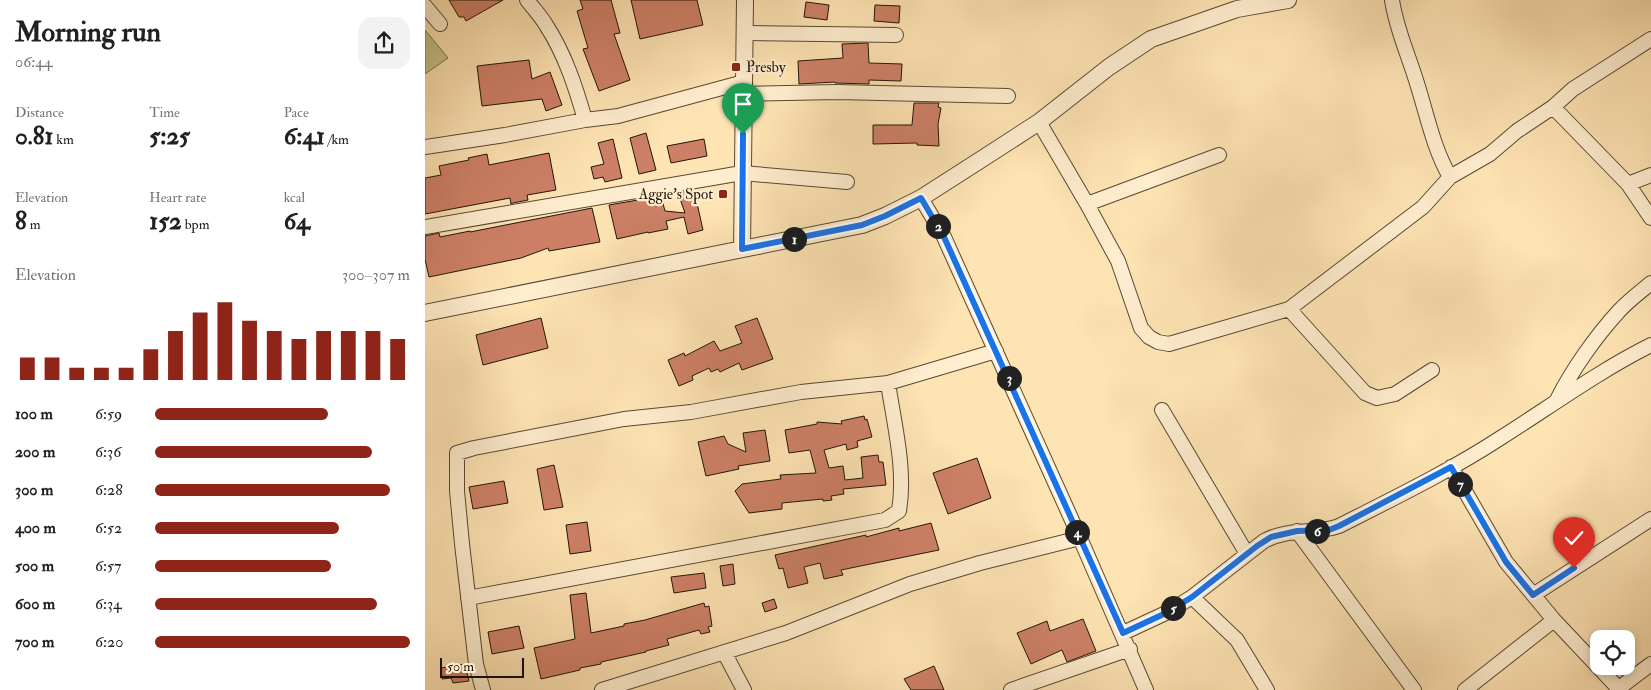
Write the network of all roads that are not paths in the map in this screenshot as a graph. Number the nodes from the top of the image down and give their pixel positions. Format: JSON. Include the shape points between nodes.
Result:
{"nodes":[{"id":1,"x":527,"y":0,"type":"edge"},
{"id":2,"x":745,"y":0,"type":"edge"},
{"id":3,"x":1288,"y":0,"type":"edge"},
{"id":4,"x":1392,"y":0,"type":"edge"},
{"id":5,"x":425,"y":6,"type":"edge"},
{"id":6,"x":440,"y":24,"type":"dead end"},
{"id":7,"x":745,"y":33,"type":"junction"},
{"id":8,"x":896,"y":35,"type":"dead end"},
{"id":9,"x":1651,"y":39,"type":"edge"},
{"id":10,"x":744,"y":88,"type":"junction"},
{"id":11,"x":1008,"y":96,"type":"dead end"},
{"id":12,"x":1553,"y":107,"type":"junction"},
{"id":13,"x":585,"y":120,"type":"junction"},
{"id":14,"x":1039,"y":122,"type":"junction"},
{"id":15,"x":425,"y":147,"type":"edge"},
{"id":16,"x":1219,"y":155,"type":"dead end"},
{"id":17,"x":742,"y":173,"type":"junction"},
{"id":18,"x":1651,"y":175,"type":"edge"},
{"id":19,"x":1450,"y":177,"type":"junction"},
{"id":20,"x":847,"y":182,"type":"dead end"},
{"id":21,"x":1627,"y":184,"type":"junction"},
{"id":22,"x":921,"y":198,"type":"junction"},
{"id":23,"x":1087,"y":204,"type":"junction"},
{"id":24,"x":1651,"y":218,"type":"edge"},
{"id":25,"x":425,"y":227,"type":"edge"},
{"id":26,"x":742,"y":249,"type":"junction"},
{"id":27,"x":1651,"y":283,"type":"edge"},
{"id":28,"x":1289,"y":309,"type":"junction"},
{"id":29,"x":425,"y":313,"type":"edge"},
{"id":30,"x":1651,"y":345,"type":"edge"},
{"id":31,"x":996,"y":351,"type":"junction"},
{"id":32,"x":1432,"y":370,"type":"dead end"},
{"id":33,"x":888,"y":383,"type":"junction"},
{"id":34,"x":1557,"y":401,"type":"junction"},
{"id":35,"x":1162,"y":410,"type":"dead end"},
{"id":36,"x":1451,"y":467,"type":"junction"},
{"id":37,"x":1651,"y":519,"type":"edge"},
{"id":38,"x":1297,"y":531,"type":"junction"},
{"id":39,"x":1080,"y":538,"type":"junction"},
{"id":40,"x":1247,"y":554,"type":"junction"},
{"id":41,"x":1533,"y":595,"type":"junction"},
{"id":42,"x":1192,"y":597,"type":"junction"},
{"id":43,"x":468,"y":598,"type":"junction"},
{"id":44,"x":1554,"y":620,"type":"junction"},
{"id":45,"x":1123,"y":633,"type":"junction"},
{"id":46,"x":1130,"y":649,"type":"junction"},
{"id":47,"x":724,"y":652,"type":"junction"},
{"id":48,"x":1651,"y":664,"type":"edge"},
{"id":49,"x":610,"y":689,"type":"edge"},
{"id":50,"x":1620,"y":689,"type":"edge"},
{"id":51,"x":483,"y":690,"type":"edge"},
{"id":52,"x":744,"y":690,"type":"edge"},
{"id":53,"x":1011,"y":690,"type":"edge"},
{"id":54,"x":1147,"y":690,"type":"edge"},
{"id":55,"x":1267,"y":690,"type":"edge"},
{"id":56,"x":1414,"y":690,"type":"edge"},
{"id":57,"x":1465,"y":690,"type":"edge"}],
"edges":[{"from":1,"to":13,"type":"street","via":[[547,26],[560,52],[575,84]]},
{"from":2,"to":7,"type":"street"},
{"from":3,"to":14,"type":"street","via":[[1237,10],[1151,39],[1109,67]]},
{"from":4,"to":19,"type":"street","via":[[1400,38],[1439,154]]},
{"from":5,"to":6,"type":"street"},
{"from":7,"to":8,"type":"street"},
{"from":7,"to":10,"type":"street"},
{"from":9,"to":12,"type":"street","via":[[1573,89]]},
{"from":10,"to":11,"type":"street"},
{"from":10,"to":13,"type":"street","via":[[618,116]]},
{"from":10,"to":17,"type":"street"},
{"from":12,"to":19,"type":"street","via":[[1490,154]]},
{"from":12,"to":21,"type":"street"},
{"from":13,"to":15,"type":"street"},
{"from":14,"to":22,"type":"street"},
{"from":14,"to":23,"type":"street"},
{"from":16,"to":23,"type":"street"},
{"from":17,"to":20,"type":"street"},
{"from":17,"to":25,"type":"street"},
{"from":17,"to":26,"type":"street"},
{"from":18,"to":21,"type":"street"},
{"from":19,"to":28,"type":"street","via":[[1423,208]]},
{"from":21,"to":24,"type":"street"},
{"from":22,"to":26,"type":"street","via":[[862,225]]},
{"from":22,"to":31,"type":"street","via":[[944,237]]},
{"from":23,"to":28,"type":"street","via":[[1118,261],[1141,328],[1158,342],[1169,344]]},
{"from":26,"to":29,"type":"street"},
{"from":27,"to":34,"type":"street","via":[[1599,334]]},
{"from":28,"to":32,"type":"street","via":[[1365,393],[1377,398],[1395,394]]},
{"from":30,"to":34,"type":"street"},
{"from":31,"to":33,"type":"street"},
{"from":31,"to":39,"type":"street"},
{"from":33,"to":43,"type":"street","via":[[901,469],[901,496],[899,511],[885,520]]},
{"from":33,"to":43,"type":"street","via":[[801,392],[691,412],[625,418],[457,453],[457,491]]},
{"from":34,"to":36,"type":"street"},
{"from":35,"to":40,"type":"street"},
{"from":36,"to":38,"type":"street","via":[[1339,526],[1329,530]]},
{"from":36,"to":41,"type":"street","via":[[1506,562]]},
{"from":37,"to":41,"type":"street"},
{"from":38,"to":40,"type":"street","via":[[1271,537]]},
{"from":38,"to":56,"type":"street"},
{"from":39,"to":45,"type":"street"},
{"from":39,"to":47,"type":"street","via":[[910,584],[786,633]]},
{"from":40,"to":42,"type":"street"},
{"from":41,"to":44,"type":"street"},
{"from":42,"to":45,"type":"street"},
{"from":42,"to":55,"type":"street","via":[[1237,640]]},
{"from":43,"to":51,"type":"street","via":[[476,664]]},
{"from":44,"to":50,"type":"street"},
{"from":44,"to":57,"type":"street"},
{"from":45,"to":46,"type":"street"},
{"from":46,"to":53,"type":"street"},
{"from":46,"to":54,"type":"street"},
{"from":47,"to":49,"type":"street"},
{"from":47,"to":52,"type":"street"},
{"from":48,"to":50,"type":"street"}]}
